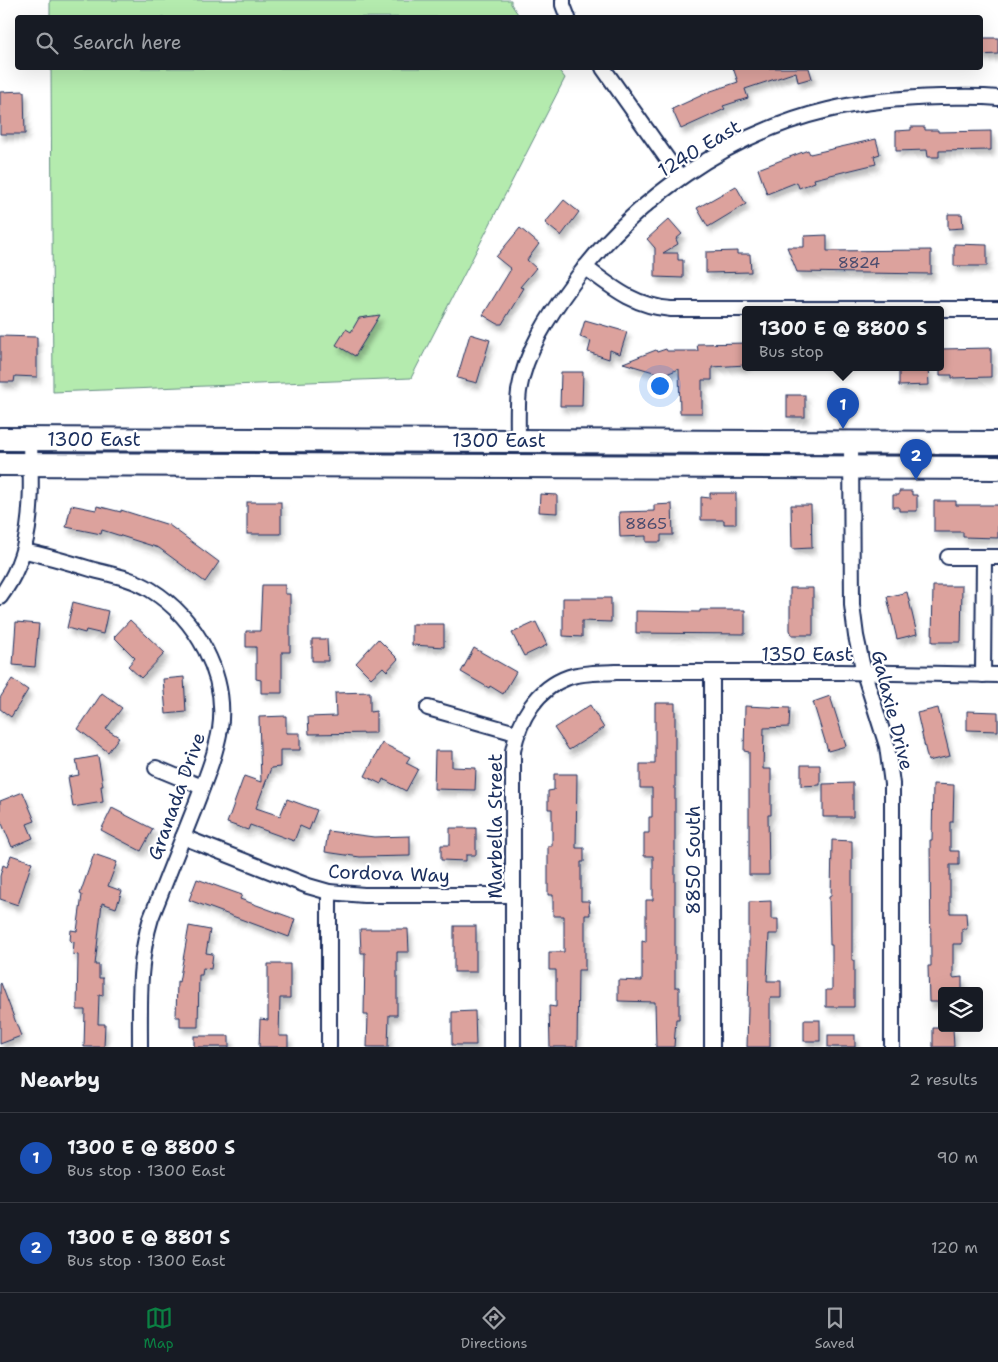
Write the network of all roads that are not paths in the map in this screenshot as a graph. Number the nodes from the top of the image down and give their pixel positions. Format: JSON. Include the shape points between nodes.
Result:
{"nodes":[{"id":1,"x":563,"y":0,"type":"edge"},
{"id":2,"x":567,"y":15,"type":"edge"},
{"id":3,"x":604,"y":70,"type":"edge"},
{"id":4,"x":998,"y":98,"type":"edge"},
{"id":5,"x":680,"y":177,"type":"junction"},
{"id":6,"x":585,"y":267,"type":"junction"},
{"id":7,"x":742,"y":308,"type":"edge"},
{"id":8,"x":944,"y":309,"type":"edge"},
{"id":9,"x":998,"y":309,"type":"edge"},
{"id":10,"x":0,"y":439,"type":"edge"},
{"id":11,"x":30,"y":439,"type":"junction"},
{"id":12,"x":518,"y":440,"type":"junction"},
{"id":13,"x":851,"y":443,"type":"junction"},
{"id":14,"x":998,"y":443,"type":"edge"},
{"id":15,"x":0,"y":464,"type":"edge"},
{"id":16,"x":31,"y":464,"type":"junction"},
{"id":17,"x":852,"y":468,"type":"junction"},
{"id":18,"x":998,"y":468,"type":"edge"},
{"id":19,"x":24,"y":551,"type":"junction"},
{"id":20,"x":948,"y":557,"type":"dead end"},
{"id":21,"x":984,"y":557,"type":"junction"},
{"id":22,"x":998,"y":557,"type":"edge"},
{"id":23,"x":0,"y":597,"type":"edge"},
{"id":24,"x":616,"y":672,"type":"joint"},
{"id":25,"x":712,"y":672,"type":"junction"},
{"id":26,"x":864,"y":673,"type":"junction"},
{"id":27,"x":983,"y":675,"type":"junction"},
{"id":28,"x":998,"y":675,"type":"edge"},
{"id":29,"x":428,"y":708,"type":"dead end"},
{"id":30,"x":516,"y":734,"type":"junction"},
{"id":31,"x":156,"y":768,"type":"dead end"},
{"id":32,"x":202,"y":787,"type":"junction"},
{"id":33,"x":183,"y":837,"type":"junction"},
{"id":34,"x":329,"y":892,"type":"junction"},
{"id":35,"x":513,"y":895,"type":"junction"},
{"id":36,"x":140,"y":1047,"type":"edge"},
{"id":37,"x":329,"y":1047,"type":"edge"},
{"id":38,"x":513,"y":1047,"type":"edge"},
{"id":39,"x":712,"y":1047,"type":"edge"},
{"id":40,"x":892,"y":1047,"type":"edge"}],
"edges":[{"from":1,"to":2,"type":"street"},
{"from":3,"to":5,"type":"street"},
{"from":4,"to":5,"type":"street","name":"1240 East","via":[[918,97],[827,110],[728,148]]},
{"from":5,"to":6,"type":"street","name":"1240 East","via":[[614,234]]},
{"from":6,"to":7,"type":"street","via":[[623,295],[654,308]]},
{"from":6,"to":12,"type":"street","name":"1240 East","via":[[564,295],[529,357],[519,390]]},
{"from":8,"to":9,"type":"street"},
{"from":10,"to":11,"type":"main road","name":"1300 East"},
{"from":11,"to":12,"type":"main road","name":"1300 East"},
{"from":11,"to":16,"type":"street"},
{"from":12,"to":13,"type":"main road","name":"1300 East"},
{"from":13,"to":14,"type":"main road","name":"1300 East"},
{"from":13,"to":17,"type":"street","name":"Galaxie Drive"},
{"from":15,"to":16,"type":"main road","name":"1300 East"},
{"from":16,"to":17,"type":"main road","name":"1300 East"},
{"from":16,"to":19,"type":"street","via":[[30,522]]},
{"from":17,"to":18,"type":"main road","name":"1300 East"},
{"from":17,"to":26,"type":"street","name":"Galaxie Drive","via":[[852,605]]},
{"from":19,"to":23,"type":"street"},
{"from":19,"to":32,"type":"street","name":"Granada Drive","via":[[128,580],[150,590],[188,623],[214,670],[220,698],[220,727],[214,756]]},
{"from":20,"to":21,"type":"street"},
{"from":21,"to":22,"type":"street"},
{"from":21,"to":27,"type":"street"},
{"from":24,"to":25,"type":"street","name":"1350 East"},
{"from":24,"to":30,"type":"street","name":"Marbella Street","via":[[570,677],[549,688],[535,700]]},
{"from":25,"to":26,"type":"street","name":"1350 East"},
{"from":25,"to":39,"type":"street","name":"8850 South"},
{"from":26,"to":27,"type":"street","name":"1350 East"},
{"from":26,"to":40,"type":"street","name":"Galaxie Drive","via":[[887,746],[892,784]]},
{"from":27,"to":28,"type":"street","name":"1350 East"},
{"from":29,"to":30,"type":"street"},
{"from":30,"to":35,"type":"street","name":"Marbella Street","via":[[512,771]]},
{"from":31,"to":32,"type":"street"},
{"from":32,"to":33,"type":"street","name":"Granada Drive"},
{"from":33,"to":34,"type":"street","name":"Cordova Way"},
{"from":33,"to":36,"type":"street","name":"Granada Drive","via":[[145,937],[140,979]]},
{"from":34,"to":35,"type":"street","name":"Cordova Way"},
{"from":34,"to":37,"type":"street"},
{"from":35,"to":38,"type":"street","name":"Marbella Street"}]}
